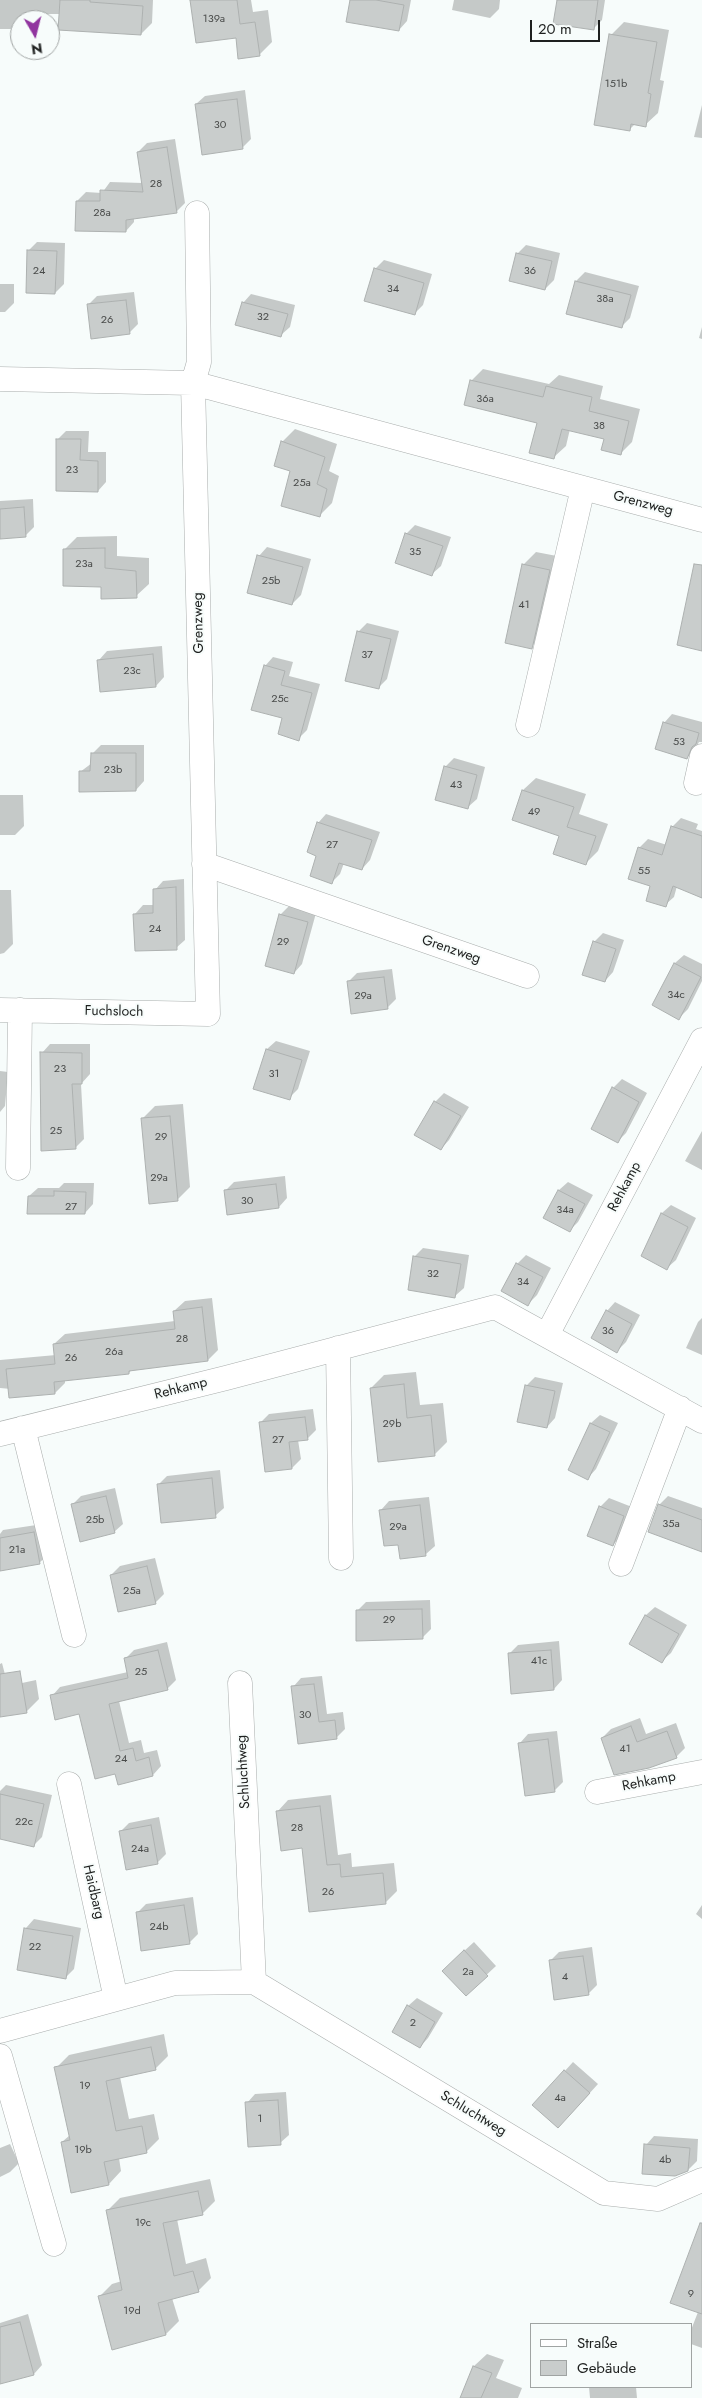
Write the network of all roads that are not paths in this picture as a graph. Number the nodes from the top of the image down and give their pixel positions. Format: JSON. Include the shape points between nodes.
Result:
{"nodes":[{"id":1,"x":196,"y":213,"type":"dead end"},
{"id":2,"x":0,"y":379,"type":"edge"},
{"id":3,"x":193,"y":383,"type":"junction"},
{"id":4,"x":583,"y":488,"type":"junction"},
{"id":5,"x":702,"y":520,"type":"edge"},
{"id":6,"x":528,"y":725,"type":"dead end"},
{"id":7,"x":702,"y":756,"type":"edge"},
{"id":8,"x":696,"y":783,"type":"dead end"},
{"id":9,"x":204,"y":864,"type":"junction"},
{"id":10,"x":527,"y":976,"type":"dead end"},
{"id":11,"x":10,"y":1010,"type":"edge"},
{"id":12,"x":208,"y":1014,"type":"joint"},
{"id":13,"x":702,"y":1040,"type":"edge"},
{"id":14,"x":18,"y":1168,"type":"dead end"},
{"id":15,"x":547,"y":1335,"type":"junction"},
{"id":16,"x":338,"y":1348,"type":"junction"},
{"id":17,"x":680,"y":1408,"type":"junction"},
{"id":18,"x":702,"y":1421,"type":"edge"},
{"id":19,"x":23,"y":1428,"type":"junction"},
{"id":20,"x":0,"y":1434,"type":"edge"},
{"id":21,"x":341,"y":1558,"type":"dead end"},
{"id":22,"x":621,"y":1564,"type":"dead end"},
{"id":23,"x":74,"y":1636,"type":"dead end"},
{"id":24,"x":240,"y":1683,"type":"dead end"},
{"id":25,"x":702,"y":1772,"type":"edge"},
{"id":26,"x":69,"y":1784,"type":"dead end"},
{"id":27,"x":597,"y":1792,"type":"dead end"},
{"id":28,"x":254,"y":1982,"type":"junction"},
{"id":29,"x":116,"y":1999,"type":"junction"},
{"id":30,"x":0,"y":2031,"type":"edge"},
{"id":31,"x":0,"y":2056,"type":"edge"},
{"id":32,"x":702,"y":2180,"type":"edge"},
{"id":33,"x":54,"y":2244,"type":"dead end"}],
"edges":[{"from":1,"to":3,"type":"street","name":"Grenzweg","via":[[200,362]]},
{"from":2,"to":3,"type":"street","name":"Grenzweg"},
{"from":3,"to":4,"type":"street","name":"Grenzweg"},
{"from":3,"to":9,"type":"street","name":"Grenzweg"},
{"from":4,"to":5,"type":"street","name":"Grenzweg"},
{"from":4,"to":6,"type":"street"},
{"from":7,"to":8,"type":"street"},
{"from":9,"to":10,"type":"street","name":"Grenzweg"},
{"from":9,"to":12,"type":"street","name":"Grenzweg"},
{"from":11,"to":12,"type":"street","name":"Fuchsloch"},
{"from":11,"to":14,"type":"street","name":"Fuchsloch"},
{"from":13,"to":15,"type":"street","name":"Rehkamp"},
{"from":15,"to":16,"type":"street","name":"Rehkamp","via":[[496,1306]]},
{"from":15,"to":17,"type":"street","name":"Rehkamp"},
{"from":16,"to":19,"type":"street","name":"Rehkamp"},
{"from":16,"to":21,"type":"street"},
{"from":17,"to":18,"type":"street","name":"Rehkamp"},
{"from":17,"to":22,"type":"street"},
{"from":19,"to":20,"type":"street","name":"Rehkamp"},
{"from":19,"to":23,"type":"street"},
{"from":24,"to":28,"type":"street","name":"Schluchtweg"},
{"from":25,"to":27,"type":"street","name":"Rehkamp"},
{"from":26,"to":29,"type":"street","name":"Haidbarg"},
{"from":28,"to":29,"type":"street","via":[[175,1983]]},
{"from":28,"to":32,"type":"street","name":"Schluchtweg","via":[[604,2193],[658,2199]]},
{"from":29,"to":30,"type":"street"},
{"from":31,"to":33,"type":"street"}]}
